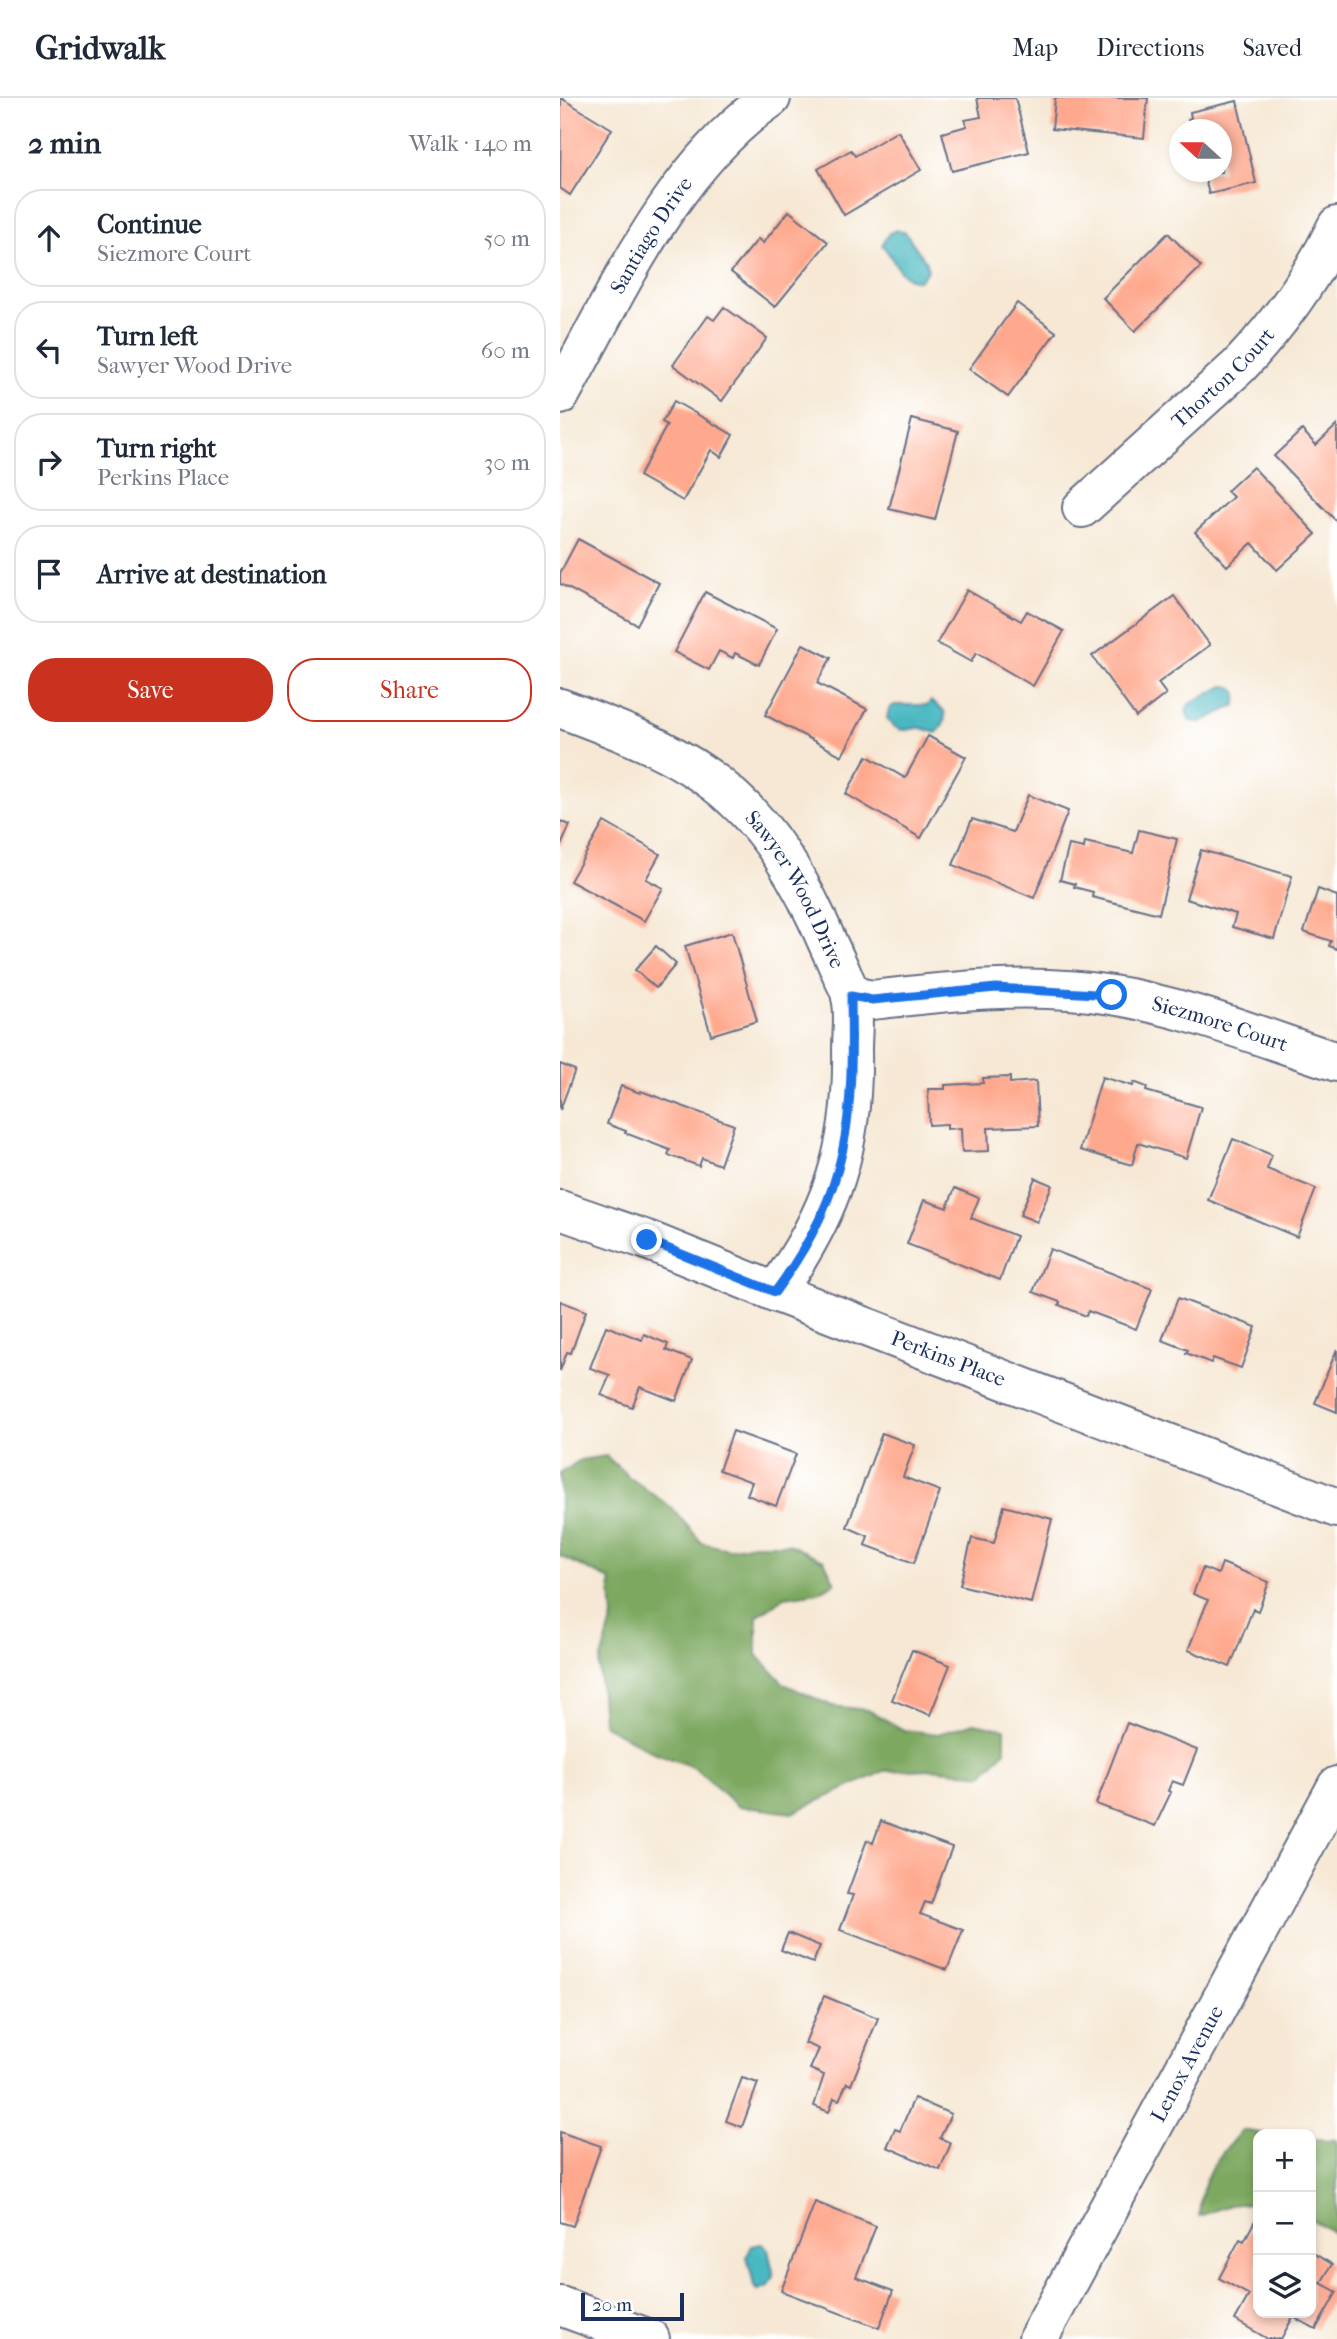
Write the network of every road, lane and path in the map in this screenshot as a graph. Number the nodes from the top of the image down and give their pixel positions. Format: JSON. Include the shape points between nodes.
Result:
{"nodes":[{"id":1,"x":771,"y":98,"type":"edge"},
{"id":2,"x":1337,"y":226,"type":"edge"},
{"id":3,"x":560,"y":395,"type":"edge"},
{"id":4,"x":1082,"y":508,"type":"dead end"},
{"id":5,"x":560,"y":708,"type":"edge"},
{"id":6,"x":851,"y":996,"type":"junction"},
{"id":7,"x":1337,"y":1062,"type":"edge"},
{"id":8,"x":560,"y":1210,"type":"edge"},
{"id":9,"x":775,"y":1292,"type":"junction"},
{"id":10,"x":1337,"y":1508,"type":"edge"},
{"id":11,"x":1337,"y":1786,"type":"edge"},
{"id":12,"x":560,"y":2306,"type":"edge"},
{"id":13,"x":650,"y":2339,"type":"edge"},
{"id":14,"x":1038,"y":2339,"type":"edge"}],
"edges":[{"from":1,"to":3,"type":"street","name":"Santiago Drive","via":[[726,136],[682,186],[646,240]]},
{"from":2,"to":4,"type":"street","name":"Thorton Court","via":[[1309,279],[1262,342]]},
{"from":5,"to":6,"type":"street","name":"Sawyer Wood Drive","via":[[680,758],[733,797],[769,836],[799,880]]},
{"from":6,"to":7,"type":"street","name":"Siezmore Court","via":[[872,1000],[996,988],[1112,995],[1188,1013]]},
{"from":6,"to":9,"type":"street","name":"Sawyer Wood Drive","via":[[853,1069],[842,1160],[816,1229]]},
{"from":8,"to":9,"type":"street","name":"Perkins Place"},
{"from":9,"to":10,"type":"street","name":"Perkins Place"},
{"from":11,"to":14,"type":"street","name":"Lenox Avenue"},
{"from":12,"to":13,"type":"street"}]}
